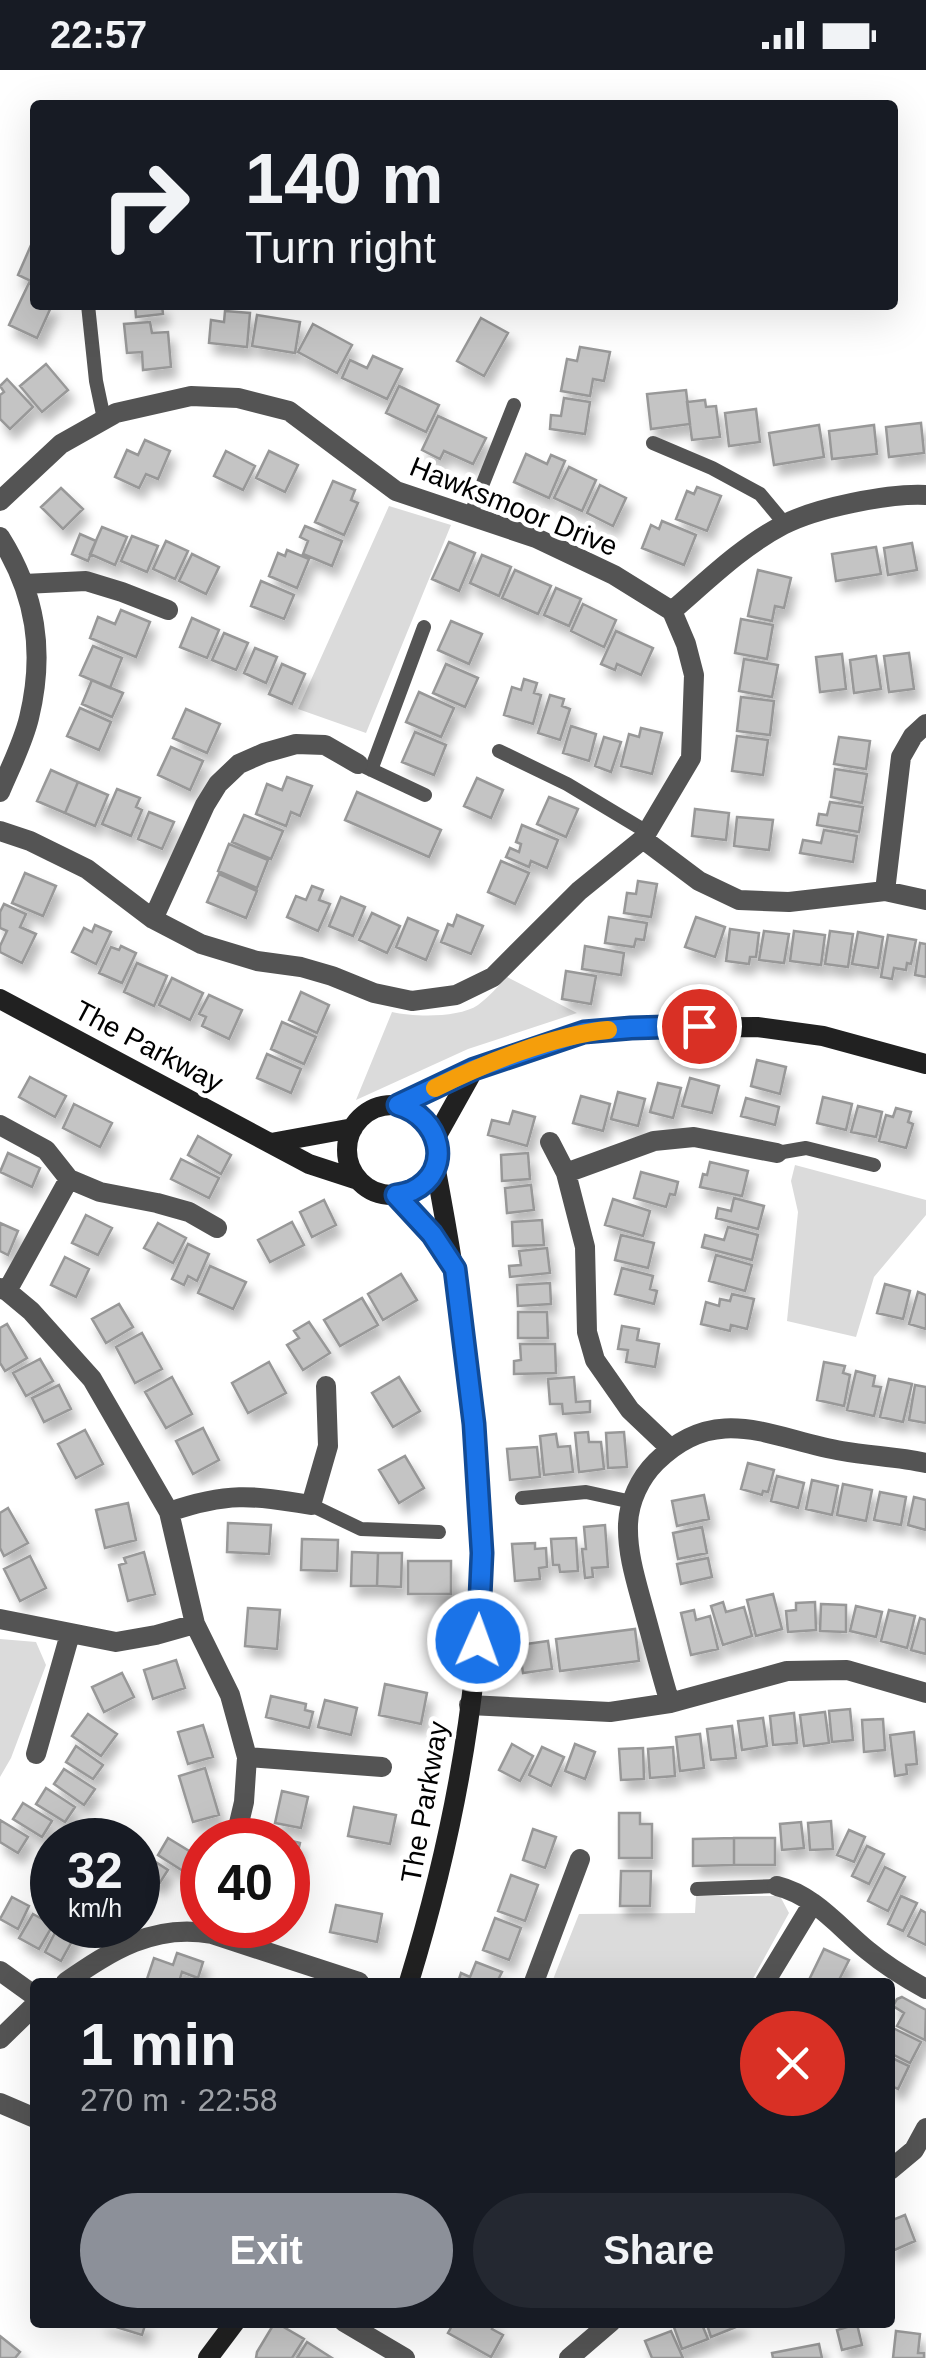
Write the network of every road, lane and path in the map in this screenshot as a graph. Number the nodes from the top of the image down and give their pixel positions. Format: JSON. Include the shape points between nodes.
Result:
{"nodes":[{"id":1,"x":89,"y":310,"type":"edge"},
{"id":2,"x":514,"y":405,"type":"dead end"},
{"id":3,"x":104,"y":419,"type":"junction"},
{"id":4,"x":653,"y":443,"type":"dead end"},
{"id":5,"x":926,"y":495,"type":"edge"},
{"id":6,"x":0,"y":501,"type":"edge"},
{"id":7,"x":470,"y":516,"type":"junction"},
{"id":8,"x":785,"y":524,"type":"junction"},
{"id":9,"x":0,"y":536,"type":"edge"},
{"id":10,"x":24,"y":584,"type":"junction"},
{"id":11,"x":168,"y":610,"type":"dead end"},
{"id":12,"x":672,"y":611,"type":"junction"},
{"id":13,"x":424,"y":627,"type":"dead end"},
{"id":14,"x":926,"y":724,"type":"edge"},
{"id":15,"x":499,"y":751,"type":"dead end"},
{"id":16,"x":364,"y":767,"type":"junction"},
{"id":17,"x":0,"y":792,"type":"edge"},
{"id":18,"x":425,"y":794,"type":"dead end"},
{"id":19,"x":0,"y":831,"type":"edge"},
{"id":20,"x":645,"y":835,"type":"junction"},
{"id":21,"x":885,"y":891,"type":"junction"},
{"id":22,"x":926,"y":900,"type":"edge"},
{"id":23,"x":153,"y":918,"type":"junction"},
{"id":24,"x":0,"y":998,"type":"edge"},
{"id":25,"x":926,"y":1064,"type":"edge"},
{"id":26,"x":474,"y":1069,"type":"junction"},
{"id":27,"x":398,"y":1105,"type":"junction"},
{"id":28,"x":0,"y":1124,"type":"edge"},
{"id":29,"x":352,"y":1128,"type":"junction"},
{"id":30,"x":436,"y":1137,"type":"junction"},
{"id":31,"x":272,"y":1142,"type":"junction"},
{"id":32,"x":550,"y":1142,"type":"dead end"},
{"id":33,"x":777,"y":1153,"type":"joint"},
{"id":34,"x":435,"y":1165,"type":"junction"},
{"id":35,"x":874,"y":1165,"type":"dead end"},
{"id":36,"x":566,"y":1173,"type":"junction"},
{"id":37,"x":68,"y":1178,"type":"junction"},
{"id":38,"x":358,"y":1180,"type":"junction"},
{"id":39,"x":396,"y":1195,"type":"junction"},
{"id":40,"x":218,"y":1228,"type":"dead end"},
{"id":41,"x":455,"y":1269,"type":"junction"},
{"id":42,"x":4,"y":1289,"type":"edge"},
{"id":43,"x":326,"y":1386,"type":"dead end"},
{"id":44,"x":670,"y":1448,"type":"junction"},
{"id":45,"x":926,"y":1464,"type":"edge"},
{"id":46,"x":522,"y":1498,"type":"dead end"},
{"id":47,"x":632,"y":1502,"type":"junction"},
{"id":48,"x":311,"y":1505,"type":"junction"},
{"id":49,"x":169,"y":1512,"type":"junction"},
{"id":50,"x":439,"y":1532,"type":"dead end"},
{"id":51,"x":0,"y":1618,"type":"edge"},
{"id":52,"x":195,"y":1624,"type":"junction"},
{"id":53,"x":70,"y":1634,"type":"junction"},
{"id":54,"x":926,"y":1693,"type":"edge"},
{"id":55,"x":670,"y":1703,"type":"junction"},
{"id":56,"x":469,"y":1706,"type":"junction"},
{"id":57,"x":36,"y":1754,"type":"dead end"},
{"id":58,"x":247,"y":1757,"type":"junction"},
{"id":59,"x":382,"y":1767,"type":"dead end"},
{"id":60,"x":240,"y":1818,"type":"edge"},
{"id":61,"x":580,"y":1859,"type":"dead end"},
{"id":62,"x":777,"y":1886,"type":"joint"},
{"id":63,"x":696,"y":1889,"type":"dead end"},
{"id":64,"x":567,"y":1895,"type":"junction"},
{"id":65,"x":590,"y":1902,"type":"dead end"},
{"id":66,"x":813,"y":1903,"type":"junction"},
{"id":67,"x":180,"y":1931,"type":"edge"},
{"id":68,"x":264,"y":1948,"type":"edge"},
{"id":69,"x":0,"y":1971,"type":"edge"},
{"id":70,"x":72,"y":1978,"type":"edge"},
{"id":71,"x":348,"y":1978,"type":"edge"},
{"id":72,"x":410,"y":1978,"type":"edge"},
{"id":73,"x":536,"y":1978,"type":"edge"},
{"id":74,"x":767,"y":1978,"type":"edge"},
{"id":75,"x":926,"y":1990,"type":"edge"},
{"id":76,"x":30,"y":1992,"type":"edge"},
{"id":77,"x":30,"y":2010,"type":"edge"},
{"id":78,"x":0,"y":2039,"type":"edge"},
{"id":79,"x":0,"y":2103,"type":"edge"},
{"id":80,"x":30,"y":2116,"type":"edge"},
{"id":81,"x":926,"y":2128,"type":"edge"},
{"id":82,"x":895,"y":2166,"type":"edge"},
{"id":83,"x":230,"y":2328,"type":"edge"},
{"id":84,"x":350,"y":2328,"type":"edge"},
{"id":85,"x":605,"y":2328,"type":"edge"},
{"id":86,"x":376,"y":2352,"type":"edge"},
{"id":87,"x":208,"y":2358,"type":"edge"},
{"id":88,"x":405,"y":2358,"type":"edge"},
{"id":89,"x":569,"y":2358,"type":"edge"}],
"edges":[{"from":1,"to":3,"type":"lane"},
{"from":2,"to":7,"type":"lane"},
{"from":3,"to":6,"type":"street","name":"Hawksmoor Drive","via":[[61,444]]},
{"from":3,"to":7,"type":"street","name":"Hawksmoor Drive","via":[[190,396],[238,398],[289,412],[396,491]]},
{"from":4,"to":8,"type":"lane","via":[[760,494]]},
{"from":5,"to":8,"type":"street","via":[[846,504]]},
{"from":7,"to":12,"type":"street","name":"Hawksmoor Drive","via":[[536,538]]},
{"from":8,"to":12,"type":"street"},
{"from":9,"to":10,"type":"street"},
{"from":10,"to":11,"type":"street","via":[[86,581]]},
{"from":10,"to":17,"type":"street","via":[[37,628],[38,662],[28,720]]},
{"from":12,"to":20,"type":"street","via":[[694,675],[691,758]]},
{"from":13,"to":16,"type":"lane"},
{"from":14,"to":21,"type":"street","via":[[901,757]]},
{"from":15,"to":20,"type":"lane","via":[[567,784]]},
{"from":16,"to":18,"type":"lane"},
{"from":16,"to":23,"type":"street","via":[[325,746],[296,744],[239,764],[206,804]]},
{"from":19,"to":23,"type":"street","via":[[87,869]]},
{"from":20,"to":21,"type":"street","via":[[700,881],[740,900],[789,902]]},
{"from":20,"to":23,"type":"street","via":[[492,977],[456,994],[412,1001],[374,994],[332,976],[201,944]]},
{"from":21,"to":22,"type":"street"},
{"from":24,"to":31,"type":"street","name":"The Parkway"},
{"from":25,"to":26,"type":"street","via":[[823,1036],[699,1026],[584,1032]]},
{"from":26,"to":27,"type":"street"},
{"from":26,"to":30,"type":"street"},
{"from":27,"to":29,"type":"street","via":[[367,1112]]},
{"from":27,"to":30,"type":"street","via":[[422,1116]]},
{"from":28,"to":37,"type":"street","via":[[46,1150]]},
{"from":29,"to":31,"type":"street"},
{"from":29,"to":38,"type":"street","via":[[347,1155]]},
{"from":30,"to":34,"type":"street"},
{"from":31,"to":38,"type":"street","name":"The Parkway","via":[[308,1164]]},
{"from":32,"to":36,"type":"street"},
{"from":33,"to":35,"type":"lane","via":[[806,1148]]},
{"from":33,"to":36,"type":"street","via":[[694,1137],[654,1141]]},
{"from":34,"to":39,"type":"street","via":[[427,1180]]},
{"from":34,"to":41,"type":"street","name":"The Parkway"},
{"from":36,"to":44,"type":"street","via":[[585,1247],[594,1360],[630,1410]]},
{"from":37,"to":40,"type":"street","via":[[189,1212]]},
{"from":37,"to":42,"type":"street"},
{"from":38,"to":39,"type":"street","via":[[369,1190]]},
{"from":39,"to":41,"type":"street","name":"The Parkway"},
{"from":41,"to":56,"type":"street","name":"The Parkway","via":[[482,1553]]},
{"from":42,"to":49,"type":"street","via":[[92,1379]]},
{"from":43,"to":48,"type":"street","via":[[328,1446]]},
{"from":44,"to":45,"type":"street","via":[[720,1428],[765,1430]]},
{"from":44,"to":47,"type":"street"},
{"from":46,"to":47,"type":"lane","via":[[586,1492]]},
{"from":47,"to":55,"type":"street","via":[[630,1561]]},
{"from":48,"to":49,"type":"street","via":[[225,1497]]},
{"from":48,"to":50,"type":"lane","via":[[361,1529]]},
{"from":49,"to":52,"type":"street"},
{"from":51,"to":53,"type":"street"},
{"from":52,"to":53,"type":"street","via":[[116,1642]]},
{"from":52,"to":58,"type":"street","via":[[230,1695]]},
{"from":53,"to":57,"type":"street"},
{"from":54,"to":55,"type":"street","via":[[847,1670],[788,1671]]},
{"from":55,"to":56,"type":"street","via":[[610,1712]]},
{"from":56,"to":72,"type":"street","name":"The Parkway","via":[[436,1890]]},
{"from":58,"to":59,"type":"street"},
{"from":58,"to":60,"type":"street"},
{"from":61,"to":64,"type":"street"},
{"from":62,"to":63,"type":"lane"},
{"from":62,"to":66,"type":"street"},
{"from":64,"to":65,"type":"street"},
{"from":64,"to":73,"type":"street"},
{"from":66,"to":74,"type":"street"},
{"from":66,"to":75,"type":"street"},
{"from":67,"to":70,"type":"street","via":[[122,1947]]},
{"from":68,"to":71,"type":"street"},
{"from":69,"to":76,"type":"street"},
{"from":77,"to":78,"type":"street"},
{"from":79,"to":80,"type":"street"},
{"from":81,"to":82,"type":"street"},
{"from":83,"to":87,"type":"street"},
{"from":84,"to":86,"type":"street"},
{"from":85,"to":89,"type":"street"},
{"from":86,"to":88,"type":"street"}]}
